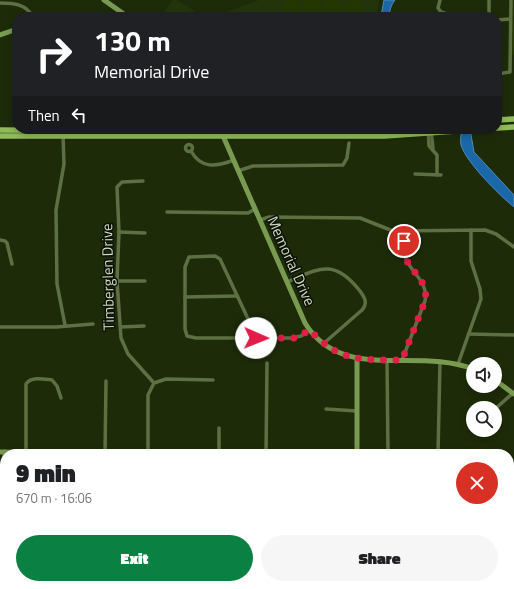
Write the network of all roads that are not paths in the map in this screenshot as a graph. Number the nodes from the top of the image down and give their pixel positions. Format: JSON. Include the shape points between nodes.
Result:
{"nodes":[{"id":1,"x":104,"y":0,"type":"edge"},
{"id":2,"x":440,"y":0,"type":"edge"},
{"id":3,"x":489,"y":0,"type":"edge"},
{"id":4,"x":511,"y":0,"type":"edge"},
{"id":5,"x":0,"y":3,"type":"edge"},
{"id":6,"x":30,"y":12,"type":"edge"},
{"id":7,"x":121,"y":12,"type":"edge"},
{"id":8,"x":440,"y":12,"type":"edge"},
{"id":9,"x":489,"y":12,"type":"edge"},
{"id":10,"x":510,"y":19,"type":"junction"},
{"id":11,"x":502,"y":20,"type":"edge"},
{"id":12,"x":12,"y":31,"type":"edge"},
{"id":13,"x":0,"y":35,"type":"edge"},
{"id":14,"x":502,"y":73,"type":"edge"},
{"id":15,"x":502,"y":120,"type":"edge"},
{"id":16,"x":514,"y":120,"type":"edge"},
{"id":17,"x":514,"y":127,"type":"edge"},
{"id":18,"x":502,"y":128,"type":"edge"},
{"id":19,"x":0,"y":130,"type":"edge"},
{"id":20,"x":12,"y":131,"type":"edge"},
{"id":21,"x":21,"y":134,"type":"edge"},
{"id":22,"x":63,"y":134,"type":"edge"},
{"id":23,"x":221,"y":134,"type":"edge"},
{"id":24,"x":430,"y":134,"type":"edge"},
{"id":25,"x":0,"y":136,"type":"edge"},
{"id":26,"x":349,"y":143,"type":"dead end"},
{"id":27,"x":191,"y":151,"type":"dead end"},
{"id":28,"x":234,"y":160,"type":"junction"},
{"id":29,"x":238,"y":171,"type":"junction"},
{"id":30,"x":415,"y":174,"type":"dead end"},
{"id":31,"x":437,"y":175,"type":"junction"},
{"id":32,"x":441,"y":175,"type":"dead end"},
{"id":33,"x":143,"y":181,"type":"dead end"},
{"id":34,"x":255,"y":209,"type":"junction"},
{"id":35,"x":167,"y":212,"type":"dead end"},
{"id":36,"x":260,"y":220,"type":"junction"},
{"id":37,"x":471,"y":230,"type":"junction"},
{"id":38,"x":404,"y":231,"type":"junction"},
{"id":39,"x":119,"y":232,"type":"junction"},
{"id":40,"x":145,"y":233,"type":"dead end"},
{"id":41,"x":0,"y":240,"type":"edge"},
{"id":42,"x":514,"y":247,"type":"edge"},
{"id":43,"x":12,"y":264,"type":"dead end"},
{"id":44,"x":117,"y":281,"type":"junction"},
{"id":45,"x":145,"y":281,"type":"dead end"},
{"id":46,"x":287,"y":282,"type":"junction"},
{"id":47,"x":185,"y":296,"type":"junction"},
{"id":48,"x":237,"y":296,"type":"junction"},
{"id":49,"x":92,"y":324,"type":"dead end"},
{"id":50,"x":65,"y":325,"type":"junction"},
{"id":51,"x":144,"y":326,"type":"dead end"},
{"id":52,"x":0,"y":327,"type":"edge"},
{"id":53,"x":120,"y":327,"type":"junction"},
{"id":54,"x":310,"y":330,"type":"junction"},
{"id":55,"x":469,"y":334,"type":"junction"},
{"id":56,"x":514,"y":335,"type":"edge"},
{"id":57,"x":256,"y":338,"type":"junction"},
{"id":58,"x":323,"y":344,"type":"junction"},
{"id":59,"x":357,"y":359,"type":"junction"},
{"id":60,"x":387,"y":360,"type":"junction"},
{"id":61,"x":402,"y":360,"type":"junction"},
{"id":62,"x":440,"y":361,"type":"junction"},
{"id":63,"x":267,"y":363,"type":"dead end"},
{"id":64,"x":458,"y":364,"type":"junction"},
{"id":65,"x":466,"y":367,"type":"edge"},
{"id":66,"x":213,"y":380,"type":"dead end"},
{"id":67,"x":106,"y":381,"type":"dead end"},
{"id":68,"x":154,"y":383,"type":"junction"},
{"id":69,"x":502,"y":385,"type":"edge"},
{"id":70,"x":514,"y":394,"type":"edge"},
{"id":71,"x":62,"y":398,"type":"dead end"},
{"id":72,"x":502,"y":403,"type":"edge"},
{"id":73,"x":326,"y":409,"type":"dead end"},
{"id":74,"x":357,"y":411,"type":"junction"},
{"id":75,"x":219,"y":428,"type":"dead end"},
{"id":76,"x":26,"y":449,"type":"edge"},
{"id":77,"x":105,"y":449,"type":"edge"},
{"id":78,"x":148,"y":449,"type":"edge"},
{"id":79,"x":219,"y":449,"type":"edge"},
{"id":80,"x":266,"y":449,"type":"edge"},
{"id":81,"x":357,"y":449,"type":"edge"},
{"id":82,"x":388,"y":449,"type":"edge"},
{"id":83,"x":438,"y":449,"type":"edge"}],
"edges":[{"from":1,"to":7,"type":"street"},
{"from":2,"to":8,"type":"street"},
{"from":3,"to":9,"type":"street"},
{"from":4,"to":10,"type":"street"},
{"from":5,"to":6,"type":"street","via":[[22,6]]},
{"from":10,"to":11,"type":"street"},
{"from":10,"to":14,"type":"street","via":[[510,72]]},
{"from":12,"to":13,"type":"street"},
{"from":15,"to":16,"type":"main road"},
{"from":17,"to":18,"type":"main road"},
{"from":19,"to":20,"type":"main road"},
{"from":21,"to":25,"type":"main road"},
{"from":22,"to":50,"type":"street","via":[[64,164],[56,210],[57,284]]},
{"from":23,"to":28,"type":"street","name":"Memorial Drive"},
{"from":24,"to":31,"type":"street","via":[[433,150],[437,155]]},
{"from":26,"to":29,"type":"street","via":[[347,158],[343,164],[253,166]]},
{"from":27,"to":28,"type":"street","via":[[197,160],[206,165],[217,166]]},
{"from":28,"to":29,"type":"street","name":"Memorial Drive"},
{"from":29,"to":34,"type":"street","name":"Memorial Drive"},
{"from":30,"to":31,"type":"street"},
{"from":31,"to":32,"type":"street"},
{"from":33,"to":39,"type":"street","name":"Timberglen Drive","via":[[119,183],[117,187]]},
{"from":34,"to":35,"type":"street","via":[[248,213]]},
{"from":34,"to":36,"type":"street","name":"Memorial Drive"},
{"from":36,"to":38,"type":"street","via":[[268,217],[360,218],[385,228]]},
{"from":36,"to":46,"type":"street","name":"Memorial Drive"},
{"from":37,"to":38,"type":"street"},
{"from":37,"to":42,"type":"street","via":[[485,230],[496,234]]},
{"from":37,"to":55,"type":"street","via":[[471,261],[481,299]]},
{"from":38,"to":61,"type":"street","via":[[404,256],[426,292],[425,301]]},
{"from":39,"to":40,"type":"street"},
{"from":39,"to":44,"type":"street","name":"Timberglen Drive"},
{"from":41,"to":43,"type":"street","via":[[7,243]]},
{"from":44,"to":45,"type":"street"},
{"from":44,"to":53,"type":"street","name":"Timberglen Drive"},
{"from":46,"to":54,"type":"street","name":"Memorial Drive"},
{"from":46,"to":58,"type":"street","via":[[317,269],[330,269],[346,275],[364,296],[366,303],[362,310]]},
{"from":47,"to":48,"type":"street"},
{"from":47,"to":48,"type":"street","via":[[185,262],[192,256],[218,257]]},
{"from":47,"to":57,"type":"street","via":[[187,336]]},
{"from":48,"to":57,"type":"street"},
{"from":49,"to":50,"type":"street"},
{"from":50,"to":52,"type":"street"},
{"from":51,"to":53,"type":"street"},
{"from":53,"to":68,"type":"street","name":"Timberglen Drive","via":[[124,347]]},
{"from":54,"to":57,"type":"street","via":[[296,338]]},
{"from":54,"to":58,"type":"street","name":"Memorial Drive"},
{"from":55,"to":56,"type":"street"},
{"from":55,"to":64,"type":"street"},
{"from":58,"to":59,"type":"street","name":"Memorial Drive","via":[[340,354]]},
{"from":59,"to":60,"type":"street","name":"Memorial Drive"},
{"from":59,"to":74,"type":"street"},
{"from":60,"to":61,"type":"street","name":"Memorial Drive"},
{"from":60,"to":82,"type":"street"},
{"from":61,"to":62,"type":"street","name":"Memorial Drive"},
{"from":62,"to":64,"type":"street","name":"Memorial Drive"},
{"from":62,"to":83,"type":"street"},
{"from":63,"to":80,"type":"street"},
{"from":64,"to":65,"type":"street","name":"Memorial Drive"},
{"from":66,"to":68,"type":"street","via":[[166,379]]},
{"from":67,"to":77,"type":"street"},
{"from":68,"to":78,"type":"street","via":[[148,395]]},
{"from":69,"to":70,"type":"street"},
{"from":70,"to":72,"type":"street"},
{"from":71,"to":76,"type":"street","via":[[52,380],[32,379],[27,382]]},
{"from":73,"to":74,"type":"street"},
{"from":74,"to":81,"type":"street"},
{"from":75,"to":79,"type":"street"}]}
